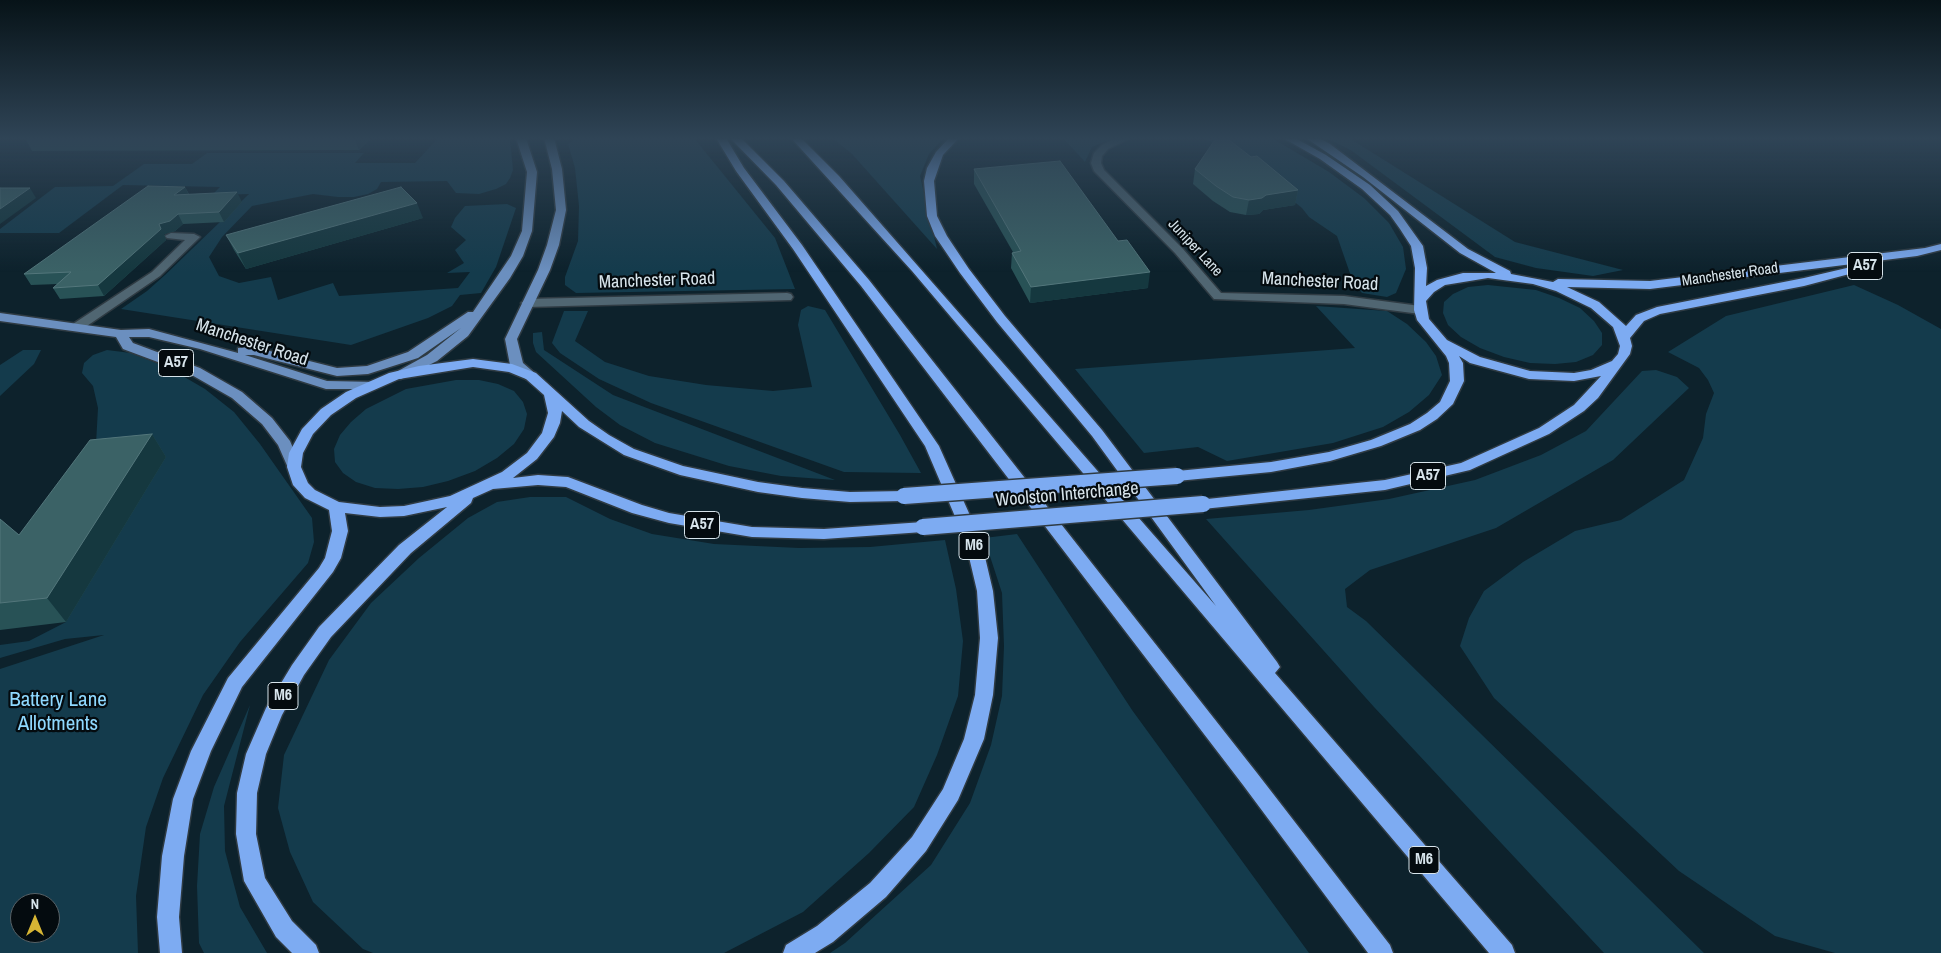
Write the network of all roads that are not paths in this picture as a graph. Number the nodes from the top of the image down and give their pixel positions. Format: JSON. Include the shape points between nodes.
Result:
{"nodes":[{"id":1,"x":531,"y":182,"type":"edge"},
{"id":2,"x":558,"y":182,"type":"edge"},
{"id":3,"x":750,"y":182,"type":"edge"},
{"id":4,"x":779,"y":182,"type":"edge"},
{"id":5,"x":839,"y":182,"type":"edge"},
{"id":6,"x":929,"y":182,"type":"edge"},
{"id":7,"x":1110,"y":182,"type":"edge"},
{"id":8,"x":1359,"y":182,"type":"edge"},
{"id":9,"x":1378,"y":182,"type":"edge"},
{"id":10,"x":171,"y":236,"type":"dead end"},
{"id":11,"x":1941,"y":248,"type":"edge"},
{"id":12,"x":1926,"y":251,"type":"junction"},
{"id":13,"x":1516,"y":278,"type":"junction"},
{"id":14,"x":1534,"y":281,"type":"junction"},
{"id":15,"x":1218,"y":296,"type":"joint"},
{"id":16,"x":787,"y":297,"type":"dead end"},
{"id":17,"x":527,"y":303,"type":"junction"},
{"id":18,"x":1420,"y":305,"type":"junction"},
{"id":19,"x":481,"y":308,"type":"junction"},
{"id":20,"x":0,"y":317,"type":"edge"},
{"id":21,"x":77,"y":327,"type":"junction"},
{"id":22,"x":121,"y":334,"type":"junction"},
{"id":23,"x":1624,"y":336,"type":"junction"},
{"id":24,"x":1440,"y":340,"type":"junction"},
{"id":25,"x":221,"y":352,"type":"junction"},
{"id":26,"x":1618,"y":362,"type":"junction"},
{"id":27,"x":394,"y":376,"type":"junction"},
{"id":28,"x":531,"y":376,"type":"junction"},
{"id":29,"x":372,"y":385,"type":"junction"},
{"id":30,"x":551,"y":395,"type":"junction"},
{"id":31,"x":294,"y":467,"type":"junction"},
{"id":32,"x":481,"y":489,"type":"junction"},
{"id":33,"x":336,"y":507,"type":"junction"},
{"id":34,"x":1345,"y":767,"type":"junction"},
{"id":35,"x":171,"y":953,"type":"edge"},
{"id":36,"x":308,"y":953,"type":"edge"},
{"id":37,"x":794,"y":953,"type":"edge"},
{"id":38,"x":1382,"y":953,"type":"edge"},
{"id":39,"x":1504,"y":953,"type":"edge"}],
"edges":[{"from":1,"to":19,"type":"main road","via":[[527,231],[504,278]]},
{"from":2,"to":17,"type":"main road","via":[[561,210],[553,245]]},
{"from":3,"to":37,"type":"highway","number":"M6","via":[[798,247],[932,446],[973,540],[985,591],[989,638],[984,695],[974,739],[951,794],[919,844],[878,890],[825,934]]},
{"from":4,"to":38,"type":"highway","via":[[865,283]]},
{"from":5,"to":34,"type":"highway","number":"M6"},
{"from":6,"to":34,"type":"highway","number":"M6","via":[[932,216],[964,271],[1097,433]]},
{"from":7,"to":15,"type":"street","name":"Juniper Lane","via":[[1179,251]]},
{"from":8,"to":18,"type":"highway","via":[[1382,201],[1417,246]]},
{"from":9,"to":13,"type":"highway","via":[[1464,251]]},
{"from":10,"to":21,"type":"street","via":[[194,237],[156,274]]},
{"from":11,"to":12,"type":"highway","name":"Manchester Road","number":"A57"},
{"from":12,"to":14,"type":"highway","name":"Manchester Road","number":"A57","via":[[1650,285]]},
{"from":12,"to":23,"type":"highway","name":"Manchester Road","number":"A57","via":[[1804,282],[1657,311],[1640,318]]},
{"from":13,"to":14,"type":"highway","number":"A57"},
{"from":13,"to":18,"type":"highway","number":"A57","via":[[1488,275],[1441,282],[1430,289]]},
{"from":14,"to":23,"type":"highway","number":"A57","via":[[1560,288],[1595,305],[1618,325]]},
{"from":15,"to":18,"type":"street","name":"Manchester Road"},
{"from":16,"to":17,"type":"street","name":"Manchester Road"},
{"from":17,"to":28,"type":"main road","via":[[516,325],[511,347],[517,365]]},
{"from":18,"to":24,"type":"highway","name":"Woolston Interchange","number":"A57","via":[[1423,320]]},
{"from":19,"to":25,"type":"main road","via":[[413,355],[368,370],[336,372],[254,351]]},
{"from":19,"to":27,"type":"main road","via":[[464,333],[449,346]]},
{"from":20,"to":21,"type":"main road","name":"Manchester Road","number":"A57"},
{"from":21,"to":22,"type":"main road","name":"Manchester Road","number":"A57"},
{"from":22,"to":25,"type":"main road","name":"Manchester Road","number":"A57","via":[[149,333]]},
{"from":22,"to":31,"type":"main road","number":"A57","via":[[128,346],[195,371],[237,395],[267,421],[286,444]]},
{"from":23,"to":26,"type":"highway","name":"Woolston Interchange","number":"A57","via":[[1626,346]]},
{"from":24,"to":26,"type":"highway","name":"Woolston Interchange","number":"A57","via":[[1475,360],[1529,375],[1574,377],[1594,374]]},
{"from":24,"to":30,"type":"highway","name":"Woolston Interchange","number":"A57","bridge":true,"via":[[1456,363],[1457,381],[1446,404],[1415,427],[1376,443],[1330,456],[1270,467],[904,496],[850,497],[802,493],[680,470],[629,452],[604,438]]},
{"from":25,"to":29,"type":"main road","name":"Manchester Road","number":"A57","via":[[326,385]]},
{"from":26,"to":32,"type":"highway","name":"Woolston Interchange","number":"A57","bridge":true,"via":[[1593,395],[1561,420],[1519,445],[1465,467],[1352,490],[824,534],[752,532],[669,518],[568,482],[538,480]]},
{"from":27,"to":28,"type":"highway","name":"Woolston Interchange","number":"A57","via":[[473,363],[512,368]]},
{"from":27,"to":29,"type":"highway","name":"Woolston Interchange","number":"A57"},
{"from":28,"to":30,"type":"highway","name":"Woolston Interchange","number":"A57"},
{"from":29,"to":31,"type":"highway","name":"Woolston Interchange","number":"A57","via":[[339,403],[316,422],[300,442]]},
{"from":30,"to":32,"type":"highway","name":"Woolston Interchange","number":"A57","via":[[555,413],[553,424],[541,446],[520,466]]},
{"from":31,"to":33,"type":"highway","name":"Woolston Interchange","number":"A57","via":[[300,485]]},
{"from":32,"to":33,"type":"highway","name":"Woolston Interchange","number":"A57","via":[[445,502],[404,511]]},
{"from":32,"to":36,"type":"highway","number":"M6","via":[[405,549],[325,632],[273,712],[256,754],[247,793],[246,834],[255,881],[284,929]]},
{"from":33,"to":35,"type":"highway","via":[[340,531],[333,558],[240,677],[201,751],[184,799],[174,856],[168,917]]},
{"from":34,"to":39,"type":"highway","number":"M6"}]}
